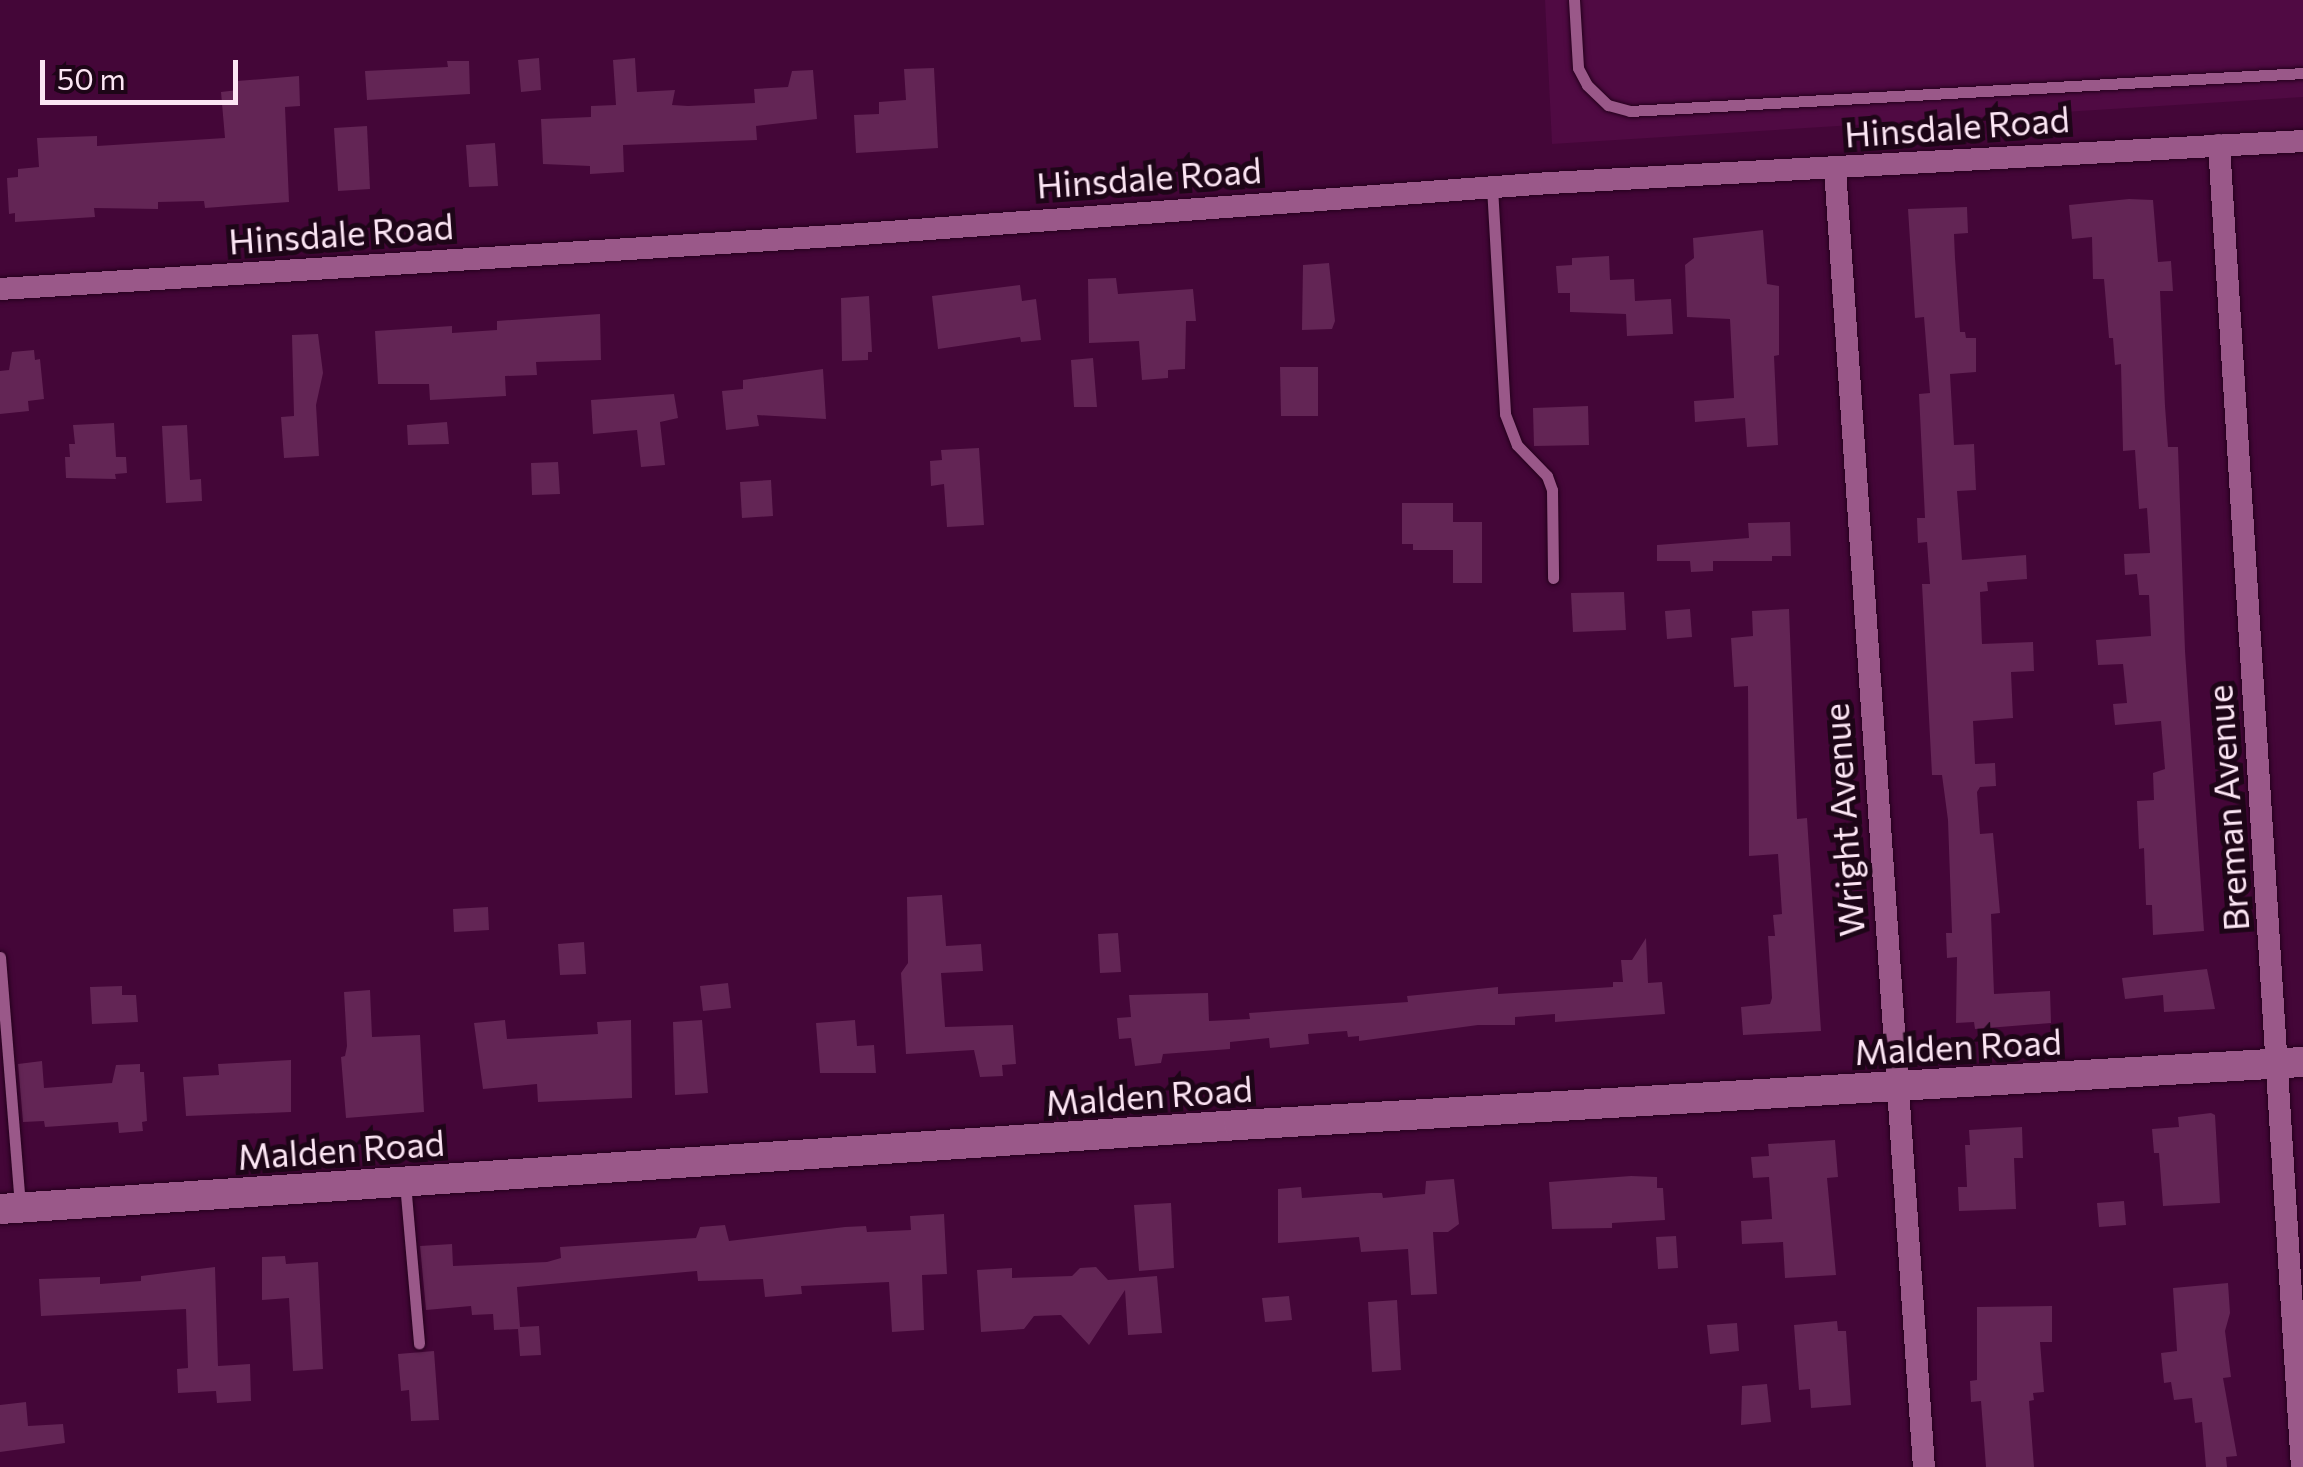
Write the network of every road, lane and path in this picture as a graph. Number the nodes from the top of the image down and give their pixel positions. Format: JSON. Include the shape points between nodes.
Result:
{"nodes":[{"id":1,"x":1574,"y":0,"type":"edge"},
{"id":2,"x":2303,"y":73,"type":"edge"},
{"id":3,"x":2303,"y":141,"type":"edge"},
{"id":4,"x":2219,"y":146,"type":"junction"},
{"id":5,"x":1835,"y":169,"type":"junction"},
{"id":6,"x":1492,"y":187,"type":"junction"},
{"id":7,"x":0,"y":290,"type":"edge"},
{"id":8,"x":1553,"y":578,"type":"dead end"},
{"id":9,"x":0,"y":956,"type":"edge"},
{"id":10,"x":2291,"y":1063,"type":"edge"},
{"id":11,"x":1896,"y":1087,"type":"junction"},
{"id":12,"x":405,"y":1182,"type":"junction"},
{"id":13,"x":10,"y":1209,"type":"edge"},
{"id":14,"x":419,"y":1343,"type":"dead end"},
{"id":15,"x":1924,"y":1467,"type":"edge"},
{"id":16,"x":2302,"y":1467,"type":"edge"}],
"edges":[{"from":1,"to":2,"type":"lane","via":[[1578,68],[1587,86],[1608,105],[1630,111]]},
{"from":3,"to":4,"type":"street","name":"Hinsdale Road"},
{"from":4,"to":5,"type":"street","name":"Hinsdale Road"},
{"from":4,"to":10,"type":"street","name":"Breman Avenue"},
{"from":5,"to":6,"type":"street","name":"Hinsdale Road"},
{"from":5,"to":11,"type":"street","name":"Wright Avenue"},
{"from":6,"to":7,"type":"street","name":"Hinsdale Road"},
{"from":6,"to":8,"type":"lane","via":[[1505,414],[1517,445],[1552,490]]},
{"from":9,"to":13,"type":"lane"},
{"from":10,"to":11,"type":"street","name":"Malden Road"},
{"from":10,"to":16,"type":"street","name":"Breman Avenue"},
{"from":11,"to":12,"type":"street","name":"Malden Road"},
{"from":11,"to":15,"type":"street","name":"Wright Avenue"},
{"from":12,"to":13,"type":"street","name":"Malden Road"},
{"from":12,"to":14,"type":"lane"}]}
